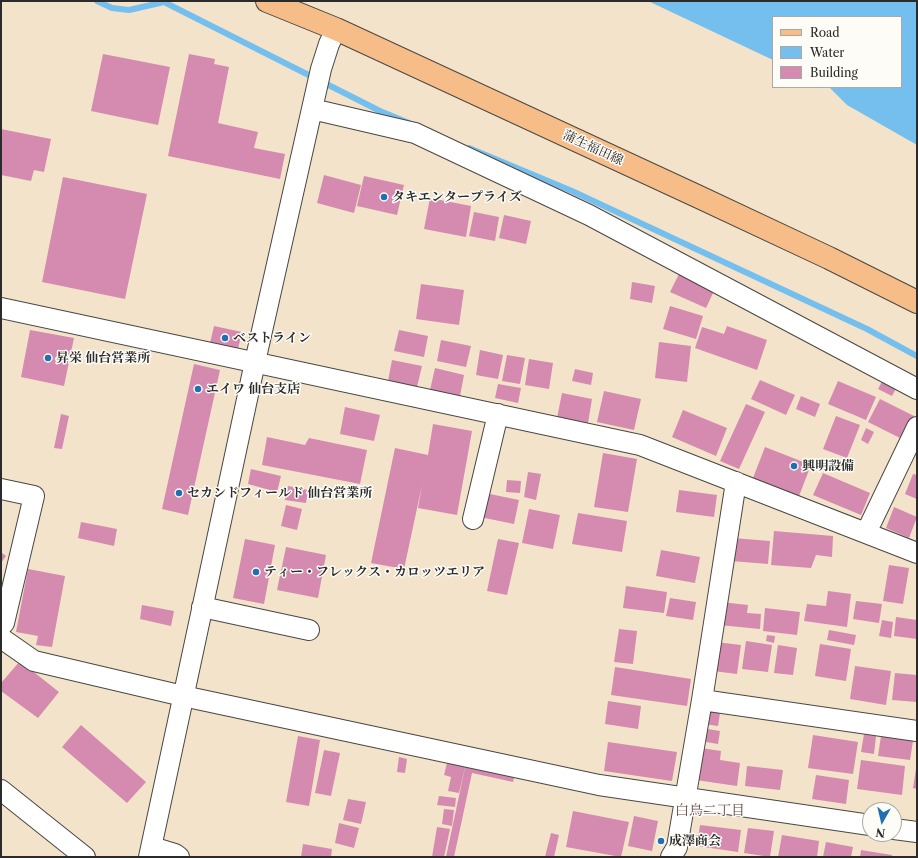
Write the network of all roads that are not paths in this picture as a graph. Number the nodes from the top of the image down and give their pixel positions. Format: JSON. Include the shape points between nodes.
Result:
{"nodes":[{"id":1,"x":266,"y":1,"type":"edge"},
{"id":2,"x":336,"y":29,"type":"junction"},
{"id":3,"x":314,"y":101,"type":"junction"},
{"id":4,"x":917,"y":302,"type":"edge"},
{"id":5,"x":1,"y":308,"type":"edge"},
{"id":6,"x":255,"y":362,"type":"junction"},
{"id":7,"x":917,"y":389,"type":"edge"},
{"id":8,"x":498,"y":414,"type":"junction"},
{"id":9,"x":917,"y":427,"type":"edge"},
{"id":10,"x":736,"y":482,"type":"junction"},
{"id":11,"x":1,"y":490,"type":"edge"},
{"id":12,"x":474,"y":519,"type":"dead end"},
{"id":13,"x":866,"y":533,"type":"junction"},
{"id":14,"x":917,"y":553,"type":"edge"},
{"id":15,"x":202,"y":607,"type":"junction"},
{"id":16,"x":1,"y":626,"type":"edge"},
{"id":17,"x":310,"y":630,"type":"dead end"},
{"id":18,"x":1,"y":638,"type":"edge"},
{"id":19,"x":183,"y":696,"type":"junction"},
{"id":20,"x":702,"y":700,"type":"junction"},
{"id":21,"x":917,"y":731,"type":"edge"},
{"id":22,"x":1,"y":790,"type":"edge"},
{"id":23,"x":685,"y":798,"type":"junction"},
{"id":24,"x":862,"y":825,"type":"edge"},
{"id":25,"x":902,"y":830,"type":"edge"},
{"id":26,"x":917,"y":832,"type":"edge"},
{"id":27,"x":150,"y":852,"type":"edge"},
{"id":28,"x":85,"y":857,"type":"edge"},
{"id":29,"x":179,"y":857,"type":"edge"},
{"id":30,"x":671,"y":857,"type":"edge"}],
"edges":[{"from":1,"to":2,"type":"main road","name":"蒲生福田線"},
{"from":2,"to":3,"type":"street","via":[[321,69]]},
{"from":2,"to":4,"type":"main road","name":"蒲生福田線","via":[[822,254]]},
{"from":3,"to":6,"type":"street"},
{"from":3,"to":7,"type":"street","via":[[415,133],[589,215]]},
{"from":5,"to":6,"type":"street"},
{"from":6,"to":8,"type":"street"},
{"from":6,"to":15,"type":"street"},
{"from":8,"to":10,"type":"street","via":[[640,444]]},
{"from":8,"to":12,"type":"street"},
{"from":9,"to":13,"type":"street"},
{"from":10,"to":13,"type":"street"},
{"from":10,"to":20,"type":"street"},
{"from":11,"to":16,"type":"street","via":[[34,496],[4,623]]},
{"from":13,"to":14,"type":"street"},
{"from":15,"to":17,"type":"street"},
{"from":15,"to":19,"type":"street"},
{"from":18,"to":19,"type":"street","via":[[34,661]]},
{"from":19,"to":23,"type":"street","via":[[599,785]]},
{"from":19,"to":27,"type":"street"},
{"from":20,"to":21,"type":"street"},
{"from":20,"to":23,"type":"street"},
{"from":22,"to":28,"type":"street"},
{"from":23,"to":24,"type":"street"},
{"from":23,"to":30,"type":"street","via":[[677,847]]},
{"from":25,"to":26,"type":"street"},
{"from":27,"to":29,"type":"street","via":[[175,854]]}]}
